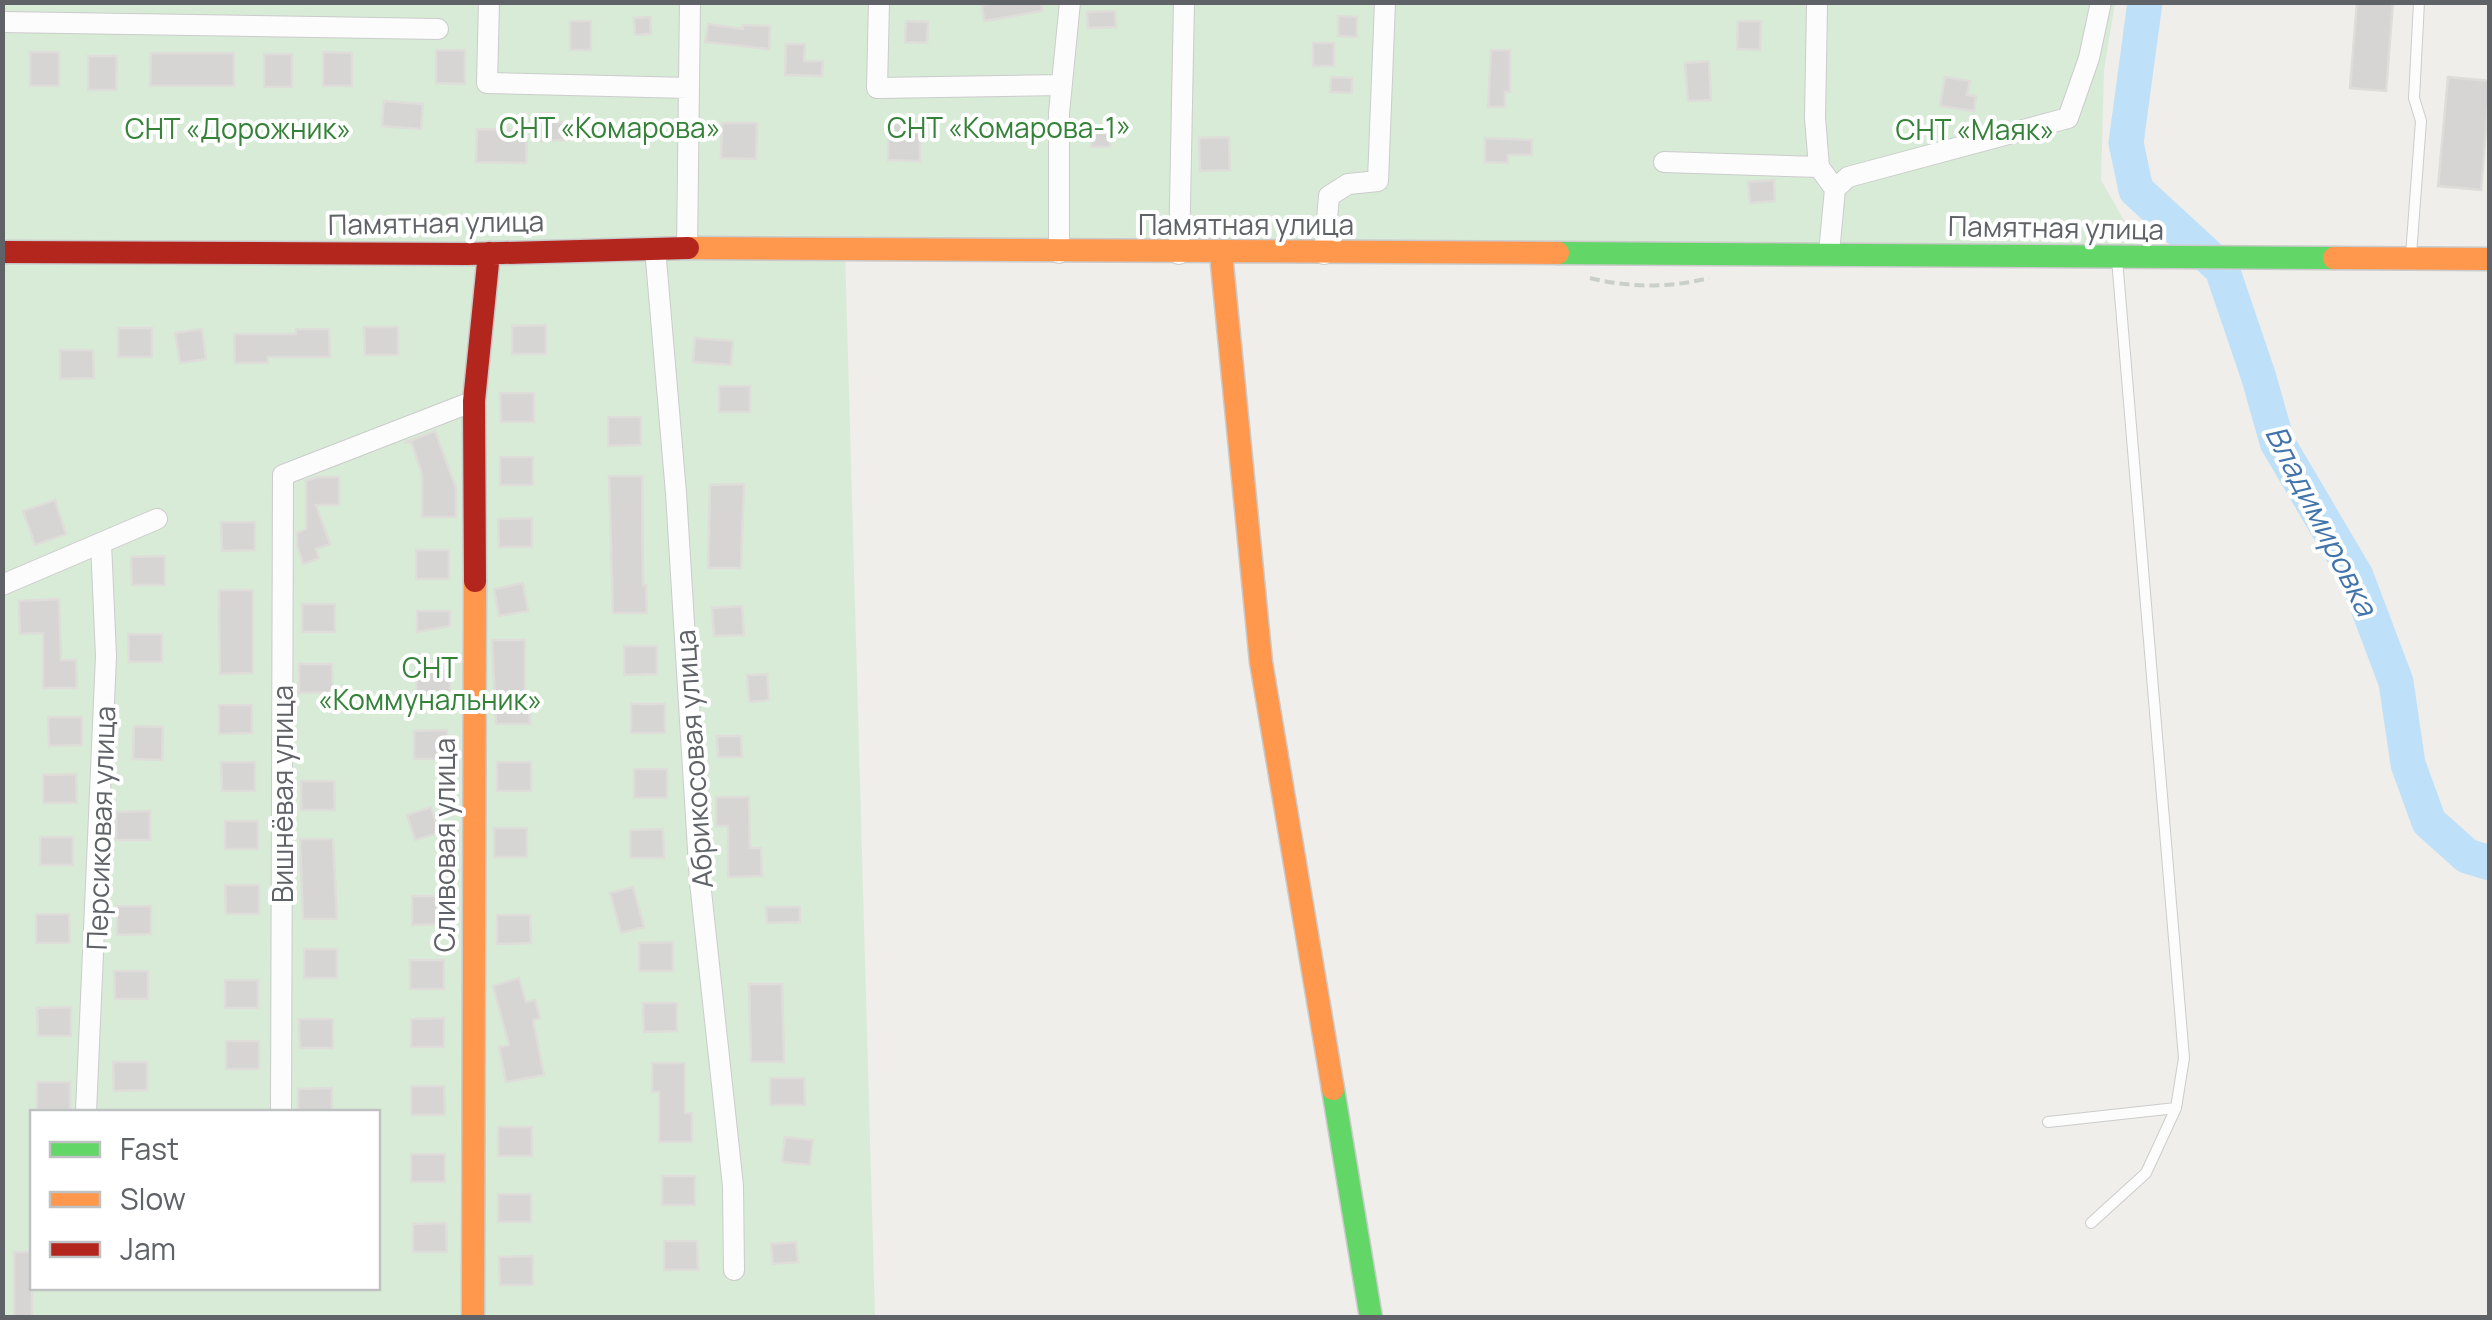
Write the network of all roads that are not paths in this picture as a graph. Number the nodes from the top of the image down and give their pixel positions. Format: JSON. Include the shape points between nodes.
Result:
{"nodes":[{"id":1,"x":489,"y":2,"type":"edge"},
{"id":2,"x":690,"y":2,"type":"edge"},
{"id":3,"x":879,"y":2,"type":"edge"},
{"id":4,"x":1070,"y":2,"type":"edge"},
{"id":5,"x":1184,"y":2,"type":"edge"},
{"id":6,"x":1385,"y":2,"type":"edge"},
{"id":7,"x":2101,"y":2,"type":"edge"},
{"id":8,"x":2419,"y":2,"type":"edge"},
{"id":9,"x":1817,"y":6,"type":"dead end"},
{"id":10,"x":2,"y":22,"type":"edge"},
{"id":11,"x":438,"y":29,"type":"dead end"},
{"id":12,"x":1062,"y":85,"type":"junction"},
{"id":13,"x":689,"y":88,"type":"junction"},
{"id":14,"x":1664,"y":162,"type":"dead end"},
{"id":15,"x":1819,"y":167,"type":"junction"},
{"id":16,"x":1835,"y":189,"type":"junction"},
{"id":17,"x":655,"y":248,"type":"junction"},
{"id":18,"x":688,"y":249,"type":"junction"},
{"id":19,"x":2,"y":252,"type":"edge"},
{"id":20,"x":489,"y":253,"type":"junction"},
{"id":21,"x":1059,"y":253,"type":"junction"},
{"id":22,"x":1830,"y":253,"type":"junction"},
{"id":23,"x":1179,"y":254,"type":"junction"},
{"id":24,"x":1221,"y":254,"type":"junction"},
{"id":25,"x":1324,"y":254,"type":"junction"},
{"id":26,"x":2117,"y":258,"type":"junction"},
{"id":27,"x":2411,"y":259,"type":"junction"},
{"id":28,"x":2490,"y":259,"type":"edge"},
{"id":29,"x":474,"y":401,"type":"junction"},
{"id":30,"x":157,"y":518,"type":"dead end"},
{"id":31,"x":100,"y":542,"type":"junction"},
{"id":32,"x":2,"y":585,"type":"edge"},
{"id":33,"x":2176,"y":1108,"type":"junction"},
{"id":34,"x":86,"y":1110,"type":"edge"},
{"id":35,"x":281,"y":1110,"type":"edge"},
{"id":36,"x":2048,"y":1122,"type":"dead end"},
{"id":37,"x":2092,"y":1222,"type":"dead end"},
{"id":38,"x":734,"y":1270,"type":"dead end"},
{"id":39,"x":472,"y":1318,"type":"edge"},
{"id":40,"x":1372,"y":1318,"type":"edge"}],
"edges":[{"from":1,"to":13,"type":"street","via":[[487,82]]},
{"from":2,"to":13,"type":"street"},
{"from":3,"to":12,"type":"street","via":[[877,88]]},
{"from":4,"to":12,"type":"street"},
{"from":5,"to":23,"type":"street"},
{"from":6,"to":25,"type":"street","via":[[1378,181],[1348,184],[1329,196]]},
{"from":7,"to":16,"type":"street","via":[[2068,118],[1848,177]]},
{"from":8,"to":27,"type":"lane","via":[[2414,98],[2421,121]]},
{"from":9,"to":15,"type":"street"},
{"from":10,"to":11,"type":"street"},
{"from":12,"to":21,"type":"street"},
{"from":13,"to":18,"type":"street"},
{"from":14,"to":15,"type":"street"},
{"from":15,"to":16,"type":"street"},
{"from":16,"to":22,"type":"street"},
{"from":17,"to":18,"type":"street","name":"Памятная улица"},
{"from":17,"to":20,"type":"street","name":"Памятная улица"},
{"from":17,"to":38,"type":"street","name":"Абрикосовая улица","via":[[700,882],[734,1186]]},
{"from":18,"to":21,"type":"street","name":"Памятная улица"},
{"from":19,"to":20,"type":"street","name":"Памятная улица"},
{"from":20,"to":29,"type":"street","name":"Сливовая улица"},
{"from":21,"to":23,"type":"street","name":"Памятная улица"},
{"from":22,"to":25,"type":"street","name":"Памятная улица"},
{"from":22,"to":26,"type":"street","name":"Памятная улица"},
{"from":23,"to":24,"type":"street","name":"Памятная улица"},
{"from":24,"to":25,"type":"street","name":"Памятная улица"},
{"from":24,"to":40,"type":"street","via":[[1261,662]]},
{"from":26,"to":27,"type":"street","name":"Памятная улица"},
{"from":26,"to":33,"type":"lane","via":[[2184,1058]]},
{"from":27,"to":28,"type":"street","name":"Памятная улица"},
{"from":29,"to":35,"type":"street","name":"Вишнёвая улица","via":[[283,474]]},
{"from":29,"to":39,"type":"street","name":"Сливовая улица"},
{"from":30,"to":31,"type":"street"},
{"from":31,"to":32,"type":"street"},
{"from":31,"to":34,"type":"street","name":"Персиковая улица","via":[[106,656]]},
{"from":33,"to":36,"type":"lane"},
{"from":33,"to":37,"type":"lane","via":[[2146,1173]]}]}
